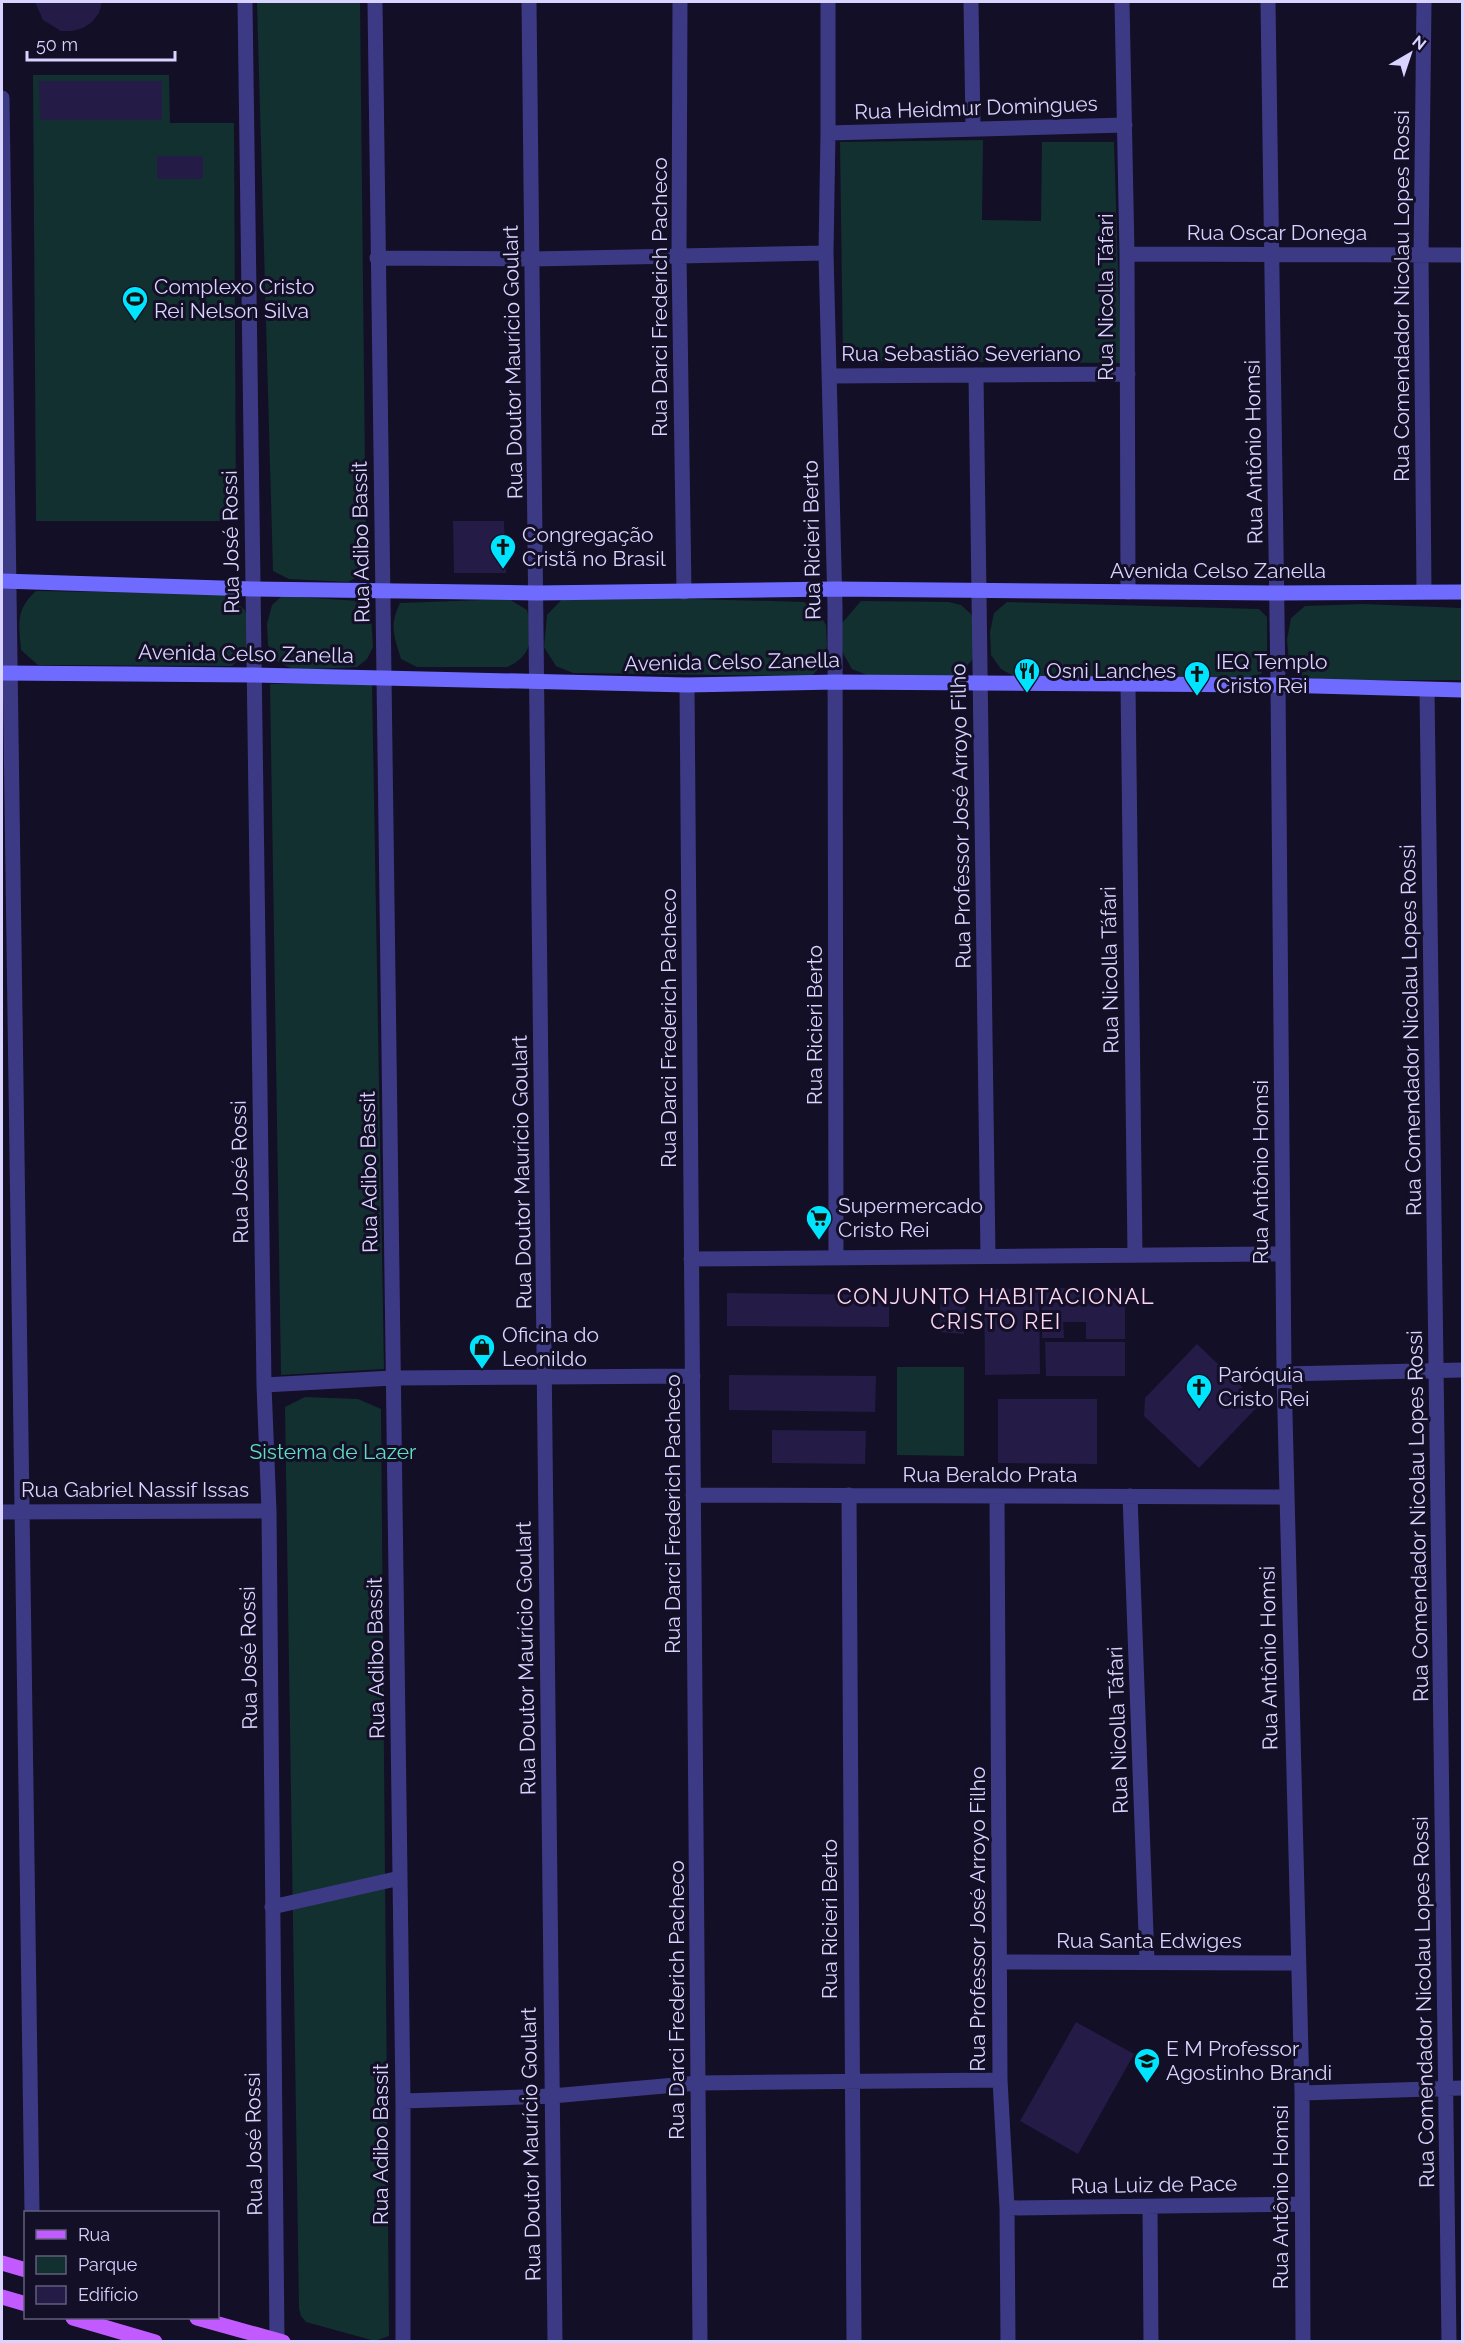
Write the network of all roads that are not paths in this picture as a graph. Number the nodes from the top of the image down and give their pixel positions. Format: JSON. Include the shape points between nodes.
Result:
{"nodes":[{"id":1,"x":245,"y":2,"type":"edge"},
{"id":2,"x":375,"y":2,"type":"edge"},
{"id":3,"x":529,"y":2,"type":"edge"},
{"id":4,"x":680,"y":2,"type":"edge"},
{"id":5,"x":828,"y":2,"type":"edge"},
{"id":6,"x":971,"y":2,"type":"edge"},
{"id":7,"x":1122,"y":2,"type":"edge"},
{"id":8,"x":1268,"y":2,"type":"edge"},
{"id":9,"x":1424,"y":2,"type":"edge"},
{"id":10,"x":2,"y":98,"type":"edge"},
{"id":11,"x":1125,"y":125,"type":"junction"},
{"id":12,"x":973,"y":129,"type":"junction"},
{"id":13,"x":828,"y":133,"type":"junction"},
{"id":14,"x":826,"y":253,"type":"junction"},
{"id":15,"x":1272,"y":253,"type":"junction"},
{"id":16,"x":679,"y":254,"type":"junction"},
{"id":17,"x":1127,"y":254,"type":"junction"},
{"id":18,"x":1462,"y":255,"type":"edge"},
{"id":19,"x":1421,"y":256,"type":"junction"},
{"id":20,"x":377,"y":258,"type":"junction"},
{"id":21,"x":533,"y":259,"type":"junction"},
{"id":22,"x":1128,"y":374,"type":"junction"},
{"id":23,"x":976,"y":375,"type":"junction"},
{"id":24,"x":830,"y":376,"type":"junction"},
{"id":25,"x":5,"y":581,"type":"edge"},
{"id":26,"x":253,"y":589,"type":"junction"},
{"id":27,"x":835,"y":589,"type":"junction"},
{"id":28,"x":979,"y":590,"type":"junction"},
{"id":29,"x":384,"y":591,"type":"junction"},
{"id":30,"x":1128,"y":591,"type":"junction"},
{"id":31,"x":1424,"y":591,"type":"junction"},
{"id":32,"x":537,"y":592,"type":"junction"},
{"id":33,"x":684,"y":592,"type":"junction"},
{"id":34,"x":1462,"y":592,"type":"edge"},
{"id":35,"x":1277,"y":593,"type":"junction"},
{"id":36,"x":6,"y":673,"type":"edge"},
{"id":37,"x":254,"y":675,"type":"junction"},
{"id":38,"x":383,"y":677,"type":"junction"},
{"id":39,"x":836,"y":682,"type":"junction"},
{"id":40,"x":538,"y":683,"type":"junction"},
{"id":41,"x":980,"y":683,"type":"junction"},
{"id":42,"x":687,"y":685,"type":"junction"},
{"id":43,"x":1128,"y":685,"type":"junction"},
{"id":44,"x":1278,"y":685,"type":"junction"},
{"id":45,"x":1427,"y":690,"type":"junction"},
{"id":46,"x":1462,"y":690,"type":"edge"},
{"id":47,"x":1283,"y":1254,"type":"junction"},
{"id":48,"x":1135,"y":1255,"type":"junction"},
{"id":49,"x":988,"y":1256,"type":"junction"},
{"id":50,"x":836,"y":1257,"type":"junction"},
{"id":51,"x":692,"y":1259,"type":"junction"},
{"id":52,"x":1437,"y":1370,"type":"junction"},
{"id":53,"x":1462,"y":1370,"type":"edge"},
{"id":54,"x":1284,"y":1374,"type":"junction"},
{"id":55,"x":693,"y":1376,"type":"junction"},
{"id":56,"x":393,"y":1378,"type":"junction"},
{"id":57,"x":545,"y":1378,"type":"junction"},
{"id":58,"x":264,"y":1384,"type":"junction"},
{"id":59,"x":693,"y":1495,"type":"junction"},
{"id":60,"x":849,"y":1496,"type":"junction"},
{"id":61,"x":997,"y":1496,"type":"junction"},
{"id":62,"x":1130,"y":1496,"type":"junction"},
{"id":63,"x":1286,"y":1497,"type":"junction"},
{"id":64,"x":22,"y":1511,"type":"junction"},
{"id":65,"x":269,"y":1511,"type":"junction"},
{"id":66,"x":2,"y":1512,"type":"edge"},
{"id":67,"x":400,"y":1878,"type":"junction"},
{"id":68,"x":272,"y":1907,"type":"junction"},
{"id":69,"x":1147,"y":1961,"type":"junction"},
{"id":70,"x":1000,"y":1962,"type":"junction"},
{"id":71,"x":1298,"y":1963,"type":"junction"},
{"id":72,"x":851,"y":2080,"type":"junction"},
{"id":73,"x":1000,"y":2080,"type":"junction"},
{"id":74,"x":698,"y":2083,"type":"junction"},
{"id":75,"x":1455,"y":2089,"type":"edge"},
{"id":76,"x":1302,"y":2093,"type":"junction"},
{"id":77,"x":552,"y":2096,"type":"junction"},
{"id":78,"x":403,"y":2101,"type":"junction"},
{"id":79,"x":1301,"y":2204,"type":"junction"},
{"id":80,"x":1150,"y":2207,"type":"junction"},
{"id":81,"x":1007,"y":2208,"type":"junction"},
{"id":82,"x":32,"y":2211,"type":"edge"},
{"id":83,"x":2,"y":2263,"type":"edge"},
{"id":84,"x":24,"y":2269,"type":"edge"},
{"id":85,"x":2,"y":2297,"type":"edge"},
{"id":86,"x":24,"y":2303,"type":"edge"},
{"id":87,"x":76,"y":2319,"type":"edge"},
{"id":88,"x":201,"y":2319,"type":"edge"},
{"id":89,"x":279,"y":2341,"type":"edge"},
{"id":90,"x":155,"y":2342,"type":"edge"},
{"id":91,"x":403,"y":2342,"type":"edge"},
{"id":92,"x":555,"y":2342,"type":"edge"},
{"id":93,"x":700,"y":2342,"type":"edge"},
{"id":94,"x":854,"y":2342,"type":"edge"},
{"id":95,"x":1008,"y":2342,"type":"edge"},
{"id":96,"x":1151,"y":2342,"type":"edge"},
{"id":97,"x":1303,"y":2342,"type":"edge"},
{"id":98,"x":1449,"y":2342,"type":"edge"}],
"edges":[{"from":1,"to":26,"type":"street","name":"Rua José Rossi"},
{"from":2,"to":20,"type":"street","name":"Rua Adibo Bassit"},
{"from":3,"to":21,"type":"street","name":"Rua Doutor Maurício Goulart"},
{"from":4,"to":16,"type":"street","name":"Rua Darci Frederich Pacheco"},
{"from":5,"to":13,"type":"street","name":"Rua Ricieri Berto"},
{"from":6,"to":12,"type":"street"},
{"from":7,"to":11,"type":"street","name":"Rua Nicolla Táfari"},
{"from":8,"to":15,"type":"street","name":"Rua Antônio Homsi"},
{"from":9,"to":19,"type":"street","name":"Rua Comendador Nicolau Lopes Rossi"},
{"from":10,"to":25,"type":"street"},
{"from":11,"to":12,"type":"street","name":"Rua Heidmur Domingues"},
{"from":11,"to":17,"type":"street","name":"Rua Nicolla Táfari"},
{"from":12,"to":13,"type":"street","name":"Rua Heidmur Domingues"},
{"from":13,"to":14,"type":"street","name":"Rua Ricieri Berto"},
{"from":14,"to":16,"type":"street"},
{"from":14,"to":24,"type":"street","name":"Rua Ricieri Berto"},
{"from":15,"to":17,"type":"street","name":"Rua Oscar Donega"},
{"from":15,"to":19,"type":"street","name":"Rua Oscar Donega"},
{"from":15,"to":35,"type":"street","name":"Rua Antônio Homsi"},
{"from":16,"to":21,"type":"street"},
{"from":16,"to":33,"type":"street","name":"Rua Darci Frederich Pacheco"},
{"from":17,"to":22,"type":"street","name":"Rua Nicolla Táfari"},
{"from":18,"to":19,"type":"street","name":"Rua Oscar Donega"},
{"from":19,"to":31,"type":"street","name":"Rua Comendador Nicolau Lopes Rossi"},
{"from":20,"to":21,"type":"street"},
{"from":20,"to":29,"type":"street","name":"Rua Adibo Bassit"},
{"from":21,"to":32,"type":"street","name":"Rua Doutor Maurício Goulart"},
{"from":22,"to":23,"type":"street","name":"Rua Sebastião Severiano"},
{"from":22,"to":30,"type":"street","name":"Rua Nicolla Táfari"},
{"from":23,"to":24,"type":"street","name":"Rua Sebastião Severiano"},
{"from":23,"to":28,"type":"street","name":"Rua Professor José Arroyo Filho"},
{"from":24,"to":27,"type":"street","name":"Rua Ricieri Berto"},
{"from":25,"to":26,"type":"street","name":"Avenida Celso Zanella"},
{"from":25,"to":36,"type":"street"},
{"from":26,"to":29,"type":"street","name":"Avenida Celso Zanella"},
{"from":26,"to":37,"type":"street","name":"Rua José Rossi"},
{"from":27,"to":28,"type":"street","name":"Avenida Celso Zanella"},
{"from":27,"to":33,"type":"street","name":"Avenida Celso Zanella"},
{"from":27,"to":39,"type":"street","name":"Rua Ricieri Berto"},
{"from":28,"to":30,"type":"street","name":"Avenida Celso Zanella"},
{"from":28,"to":41,"type":"street","name":"Rua Professor José Arroyo Filho"},
{"from":29,"to":32,"type":"street","name":"Avenida Celso Zanella"},
{"from":29,"to":38,"type":"street","name":"Rua Adibo Bassit"},
{"from":30,"to":35,"type":"street","name":"Avenida Celso Zanella"},
{"from":31,"to":34,"type":"street","name":"Avenida Celso Zanella"},
{"from":31,"to":35,"type":"street","name":"Avenida Celso Zanella"},
{"from":32,"to":33,"type":"street","name":"Avenida Celso Zanella"},
{"from":32,"to":40,"type":"street","name":"Rua Doutor Maurício Goulart"},
{"from":35,"to":44,"type":"street","name":"Rua Antônio Homsi"},
{"from":36,"to":37,"type":"street","name":"Avenida Celso Zanella"},
{"from":36,"to":64,"type":"street"},
{"from":37,"to":38,"type":"street","name":"Avenida Celso Zanella"},
{"from":37,"to":58,"type":"street","name":"Rua José Rossi"},
{"from":38,"to":40,"type":"street","name":"Avenida Celso Zanella"},
{"from":38,"to":56,"type":"street","name":"Rua Adibo Bassit"},
{"from":39,"to":41,"type":"street","name":"Avenida Celso Zanella"},
{"from":39,"to":42,"type":"street","name":"Avenida Celso Zanella"},
{"from":39,"to":50,"type":"street","name":"Rua Ricieri Berto"},
{"from":40,"to":42,"type":"street","name":"Avenida Celso Zanella"},
{"from":40,"to":57,"type":"street","name":"Rua Doutor Maurício Goulart"},
{"from":41,"to":43,"type":"street","name":"Avenida Celso Zanella"},
{"from":41,"to":49,"type":"street","name":"Rua Professor José Arroyo Filho"},
{"from":42,"to":51,"type":"street","name":"Rua Darci Frederich Pacheco"},
{"from":43,"to":44,"type":"street","name":"Avenida Celso Zanella"},
{"from":43,"to":48,"type":"street","name":"Rua Nicolla Táfari"},
{"from":44,"to":45,"type":"street","name":"Avenida Celso Zanella"},
{"from":44,"to":47,"type":"street","name":"Rua Antônio Homsi"},
{"from":45,"to":46,"type":"street","name":"Avenida Celso Zanella"},
{"from":45,"to":52,"type":"street","name":"Rua Comendador Nicolau Lopes Rossi"},
{"from":47,"to":48,"type":"street"},
{"from":47,"to":54,"type":"street","name":"Rua Antônio Homsi"},
{"from":48,"to":49,"type":"street"},
{"from":49,"to":50,"type":"street"},
{"from":50,"to":51,"type":"street"},
{"from":51,"to":55,"type":"street","name":"Rua Darci Frederich Pacheco"},
{"from":52,"to":53,"type":"street"},
{"from":52,"to":54,"type":"street"},
{"from":52,"to":75,"type":"street","name":"Rua Comendador Nicolau Lopes Rossi"},
{"from":54,"to":63,"type":"street","name":"Rua Antônio Homsi"},
{"from":55,"to":57,"type":"street"},
{"from":55,"to":59,"type":"street","name":"Rua Darci Frederich Pacheco"},
{"from":56,"to":57,"type":"street"},
{"from":56,"to":58,"type":"street"},
{"from":56,"to":67,"type":"street","name":"Rua Adibo Bassit"},
{"from":57,"to":77,"type":"street","name":"Rua Doutor Maurício Goulart"},
{"from":58,"to":65,"type":"street","name":"Rua José Rossi"},
{"from":59,"to":60,"type":"street","name":"Rua Beraldo Prata"},
{"from":59,"to":74,"type":"street","name":"Rua Darci Frederich Pacheco"},
{"from":60,"to":61,"type":"street","name":"Rua Beraldo Prata"},
{"from":60,"to":72,"type":"street","name":"Rua Ricieri Berto"},
{"from":61,"to":62,"type":"street","name":"Rua Beraldo Prata"},
{"from":61,"to":70,"type":"street","name":"Rua Professor José Arroyo Filho"},
{"from":62,"to":63,"type":"street","name":"Rua Beraldo Prata"},
{"from":62,"to":69,"type":"street","name":"Rua Nicolla Táfari"},
{"from":63,"to":71,"type":"street","name":"Rua Antônio Homsi"},
{"from":64,"to":65,"type":"street","name":"Rua Gabriel Nassif Issas"},
{"from":64,"to":66,"type":"street","name":"Rua Gabriel Nassif Issas"},
{"from":64,"to":82,"type":"street"},
{"from":65,"to":68,"type":"street","name":"Rua José Rossi"},
{"from":67,"to":68,"type":"street"},
{"from":67,"to":78,"type":"street","name":"Rua Adibo Bassit"},
{"from":68,"to":89,"type":"street","name":"Rua José Rossi"},
{"from":69,"to":70,"type":"street","name":"Rua Santa Edwiges"},
{"from":69,"to":71,"type":"street","name":"Rua Santa Edwiges"},
{"from":70,"to":73,"type":"street","name":"Rua Professor José Arroyo Filho"},
{"from":71,"to":76,"type":"street","name":"Rua Antônio Homsi"},
{"from":72,"to":73,"type":"street"},
{"from":72,"to":74,"type":"street"},
{"from":72,"to":94,"type":"street","name":"Rua Ricieri Berto"},
{"from":73,"to":81,"type":"street","name":"Rua Professor José Arroyo Filho"},
{"from":74,"to":77,"type":"street"},
{"from":74,"to":93,"type":"street","name":"Rua Darci Frederich Pacheco"},
{"from":75,"to":76,"type":"street"},
{"from":75,"to":98,"type":"street","name":"Rua Comendador Nicolau Lopes Rossi"},
{"from":76,"to":79,"type":"street","name":"Rua Antônio Homsi"},
{"from":77,"to":78,"type":"street"},
{"from":77,"to":92,"type":"street","name":"Rua Doutor Maurício Goulart"},
{"from":78,"to":91,"type":"street","name":"Rua Adibo Bassit"},
{"from":79,"to":80,"type":"street","name":"Rua Luiz de Pace"},
{"from":79,"to":97,"type":"street","name":"Rua Antônio Homsi"},
{"from":80,"to":81,"type":"street","name":"Rua Luiz de Pace"},
{"from":80,"to":96,"type":"street"},
{"from":81,"to":95,"type":"street","name":"Rua Professor José Arroyo Filho"},
{"from":83,"to":84,"type":"main road"},
{"from":85,"to":86,"type":"main road"},
{"from":87,"to":90,"type":"main road"},
{"from":88,"to":89,"type":"main road"}]}
